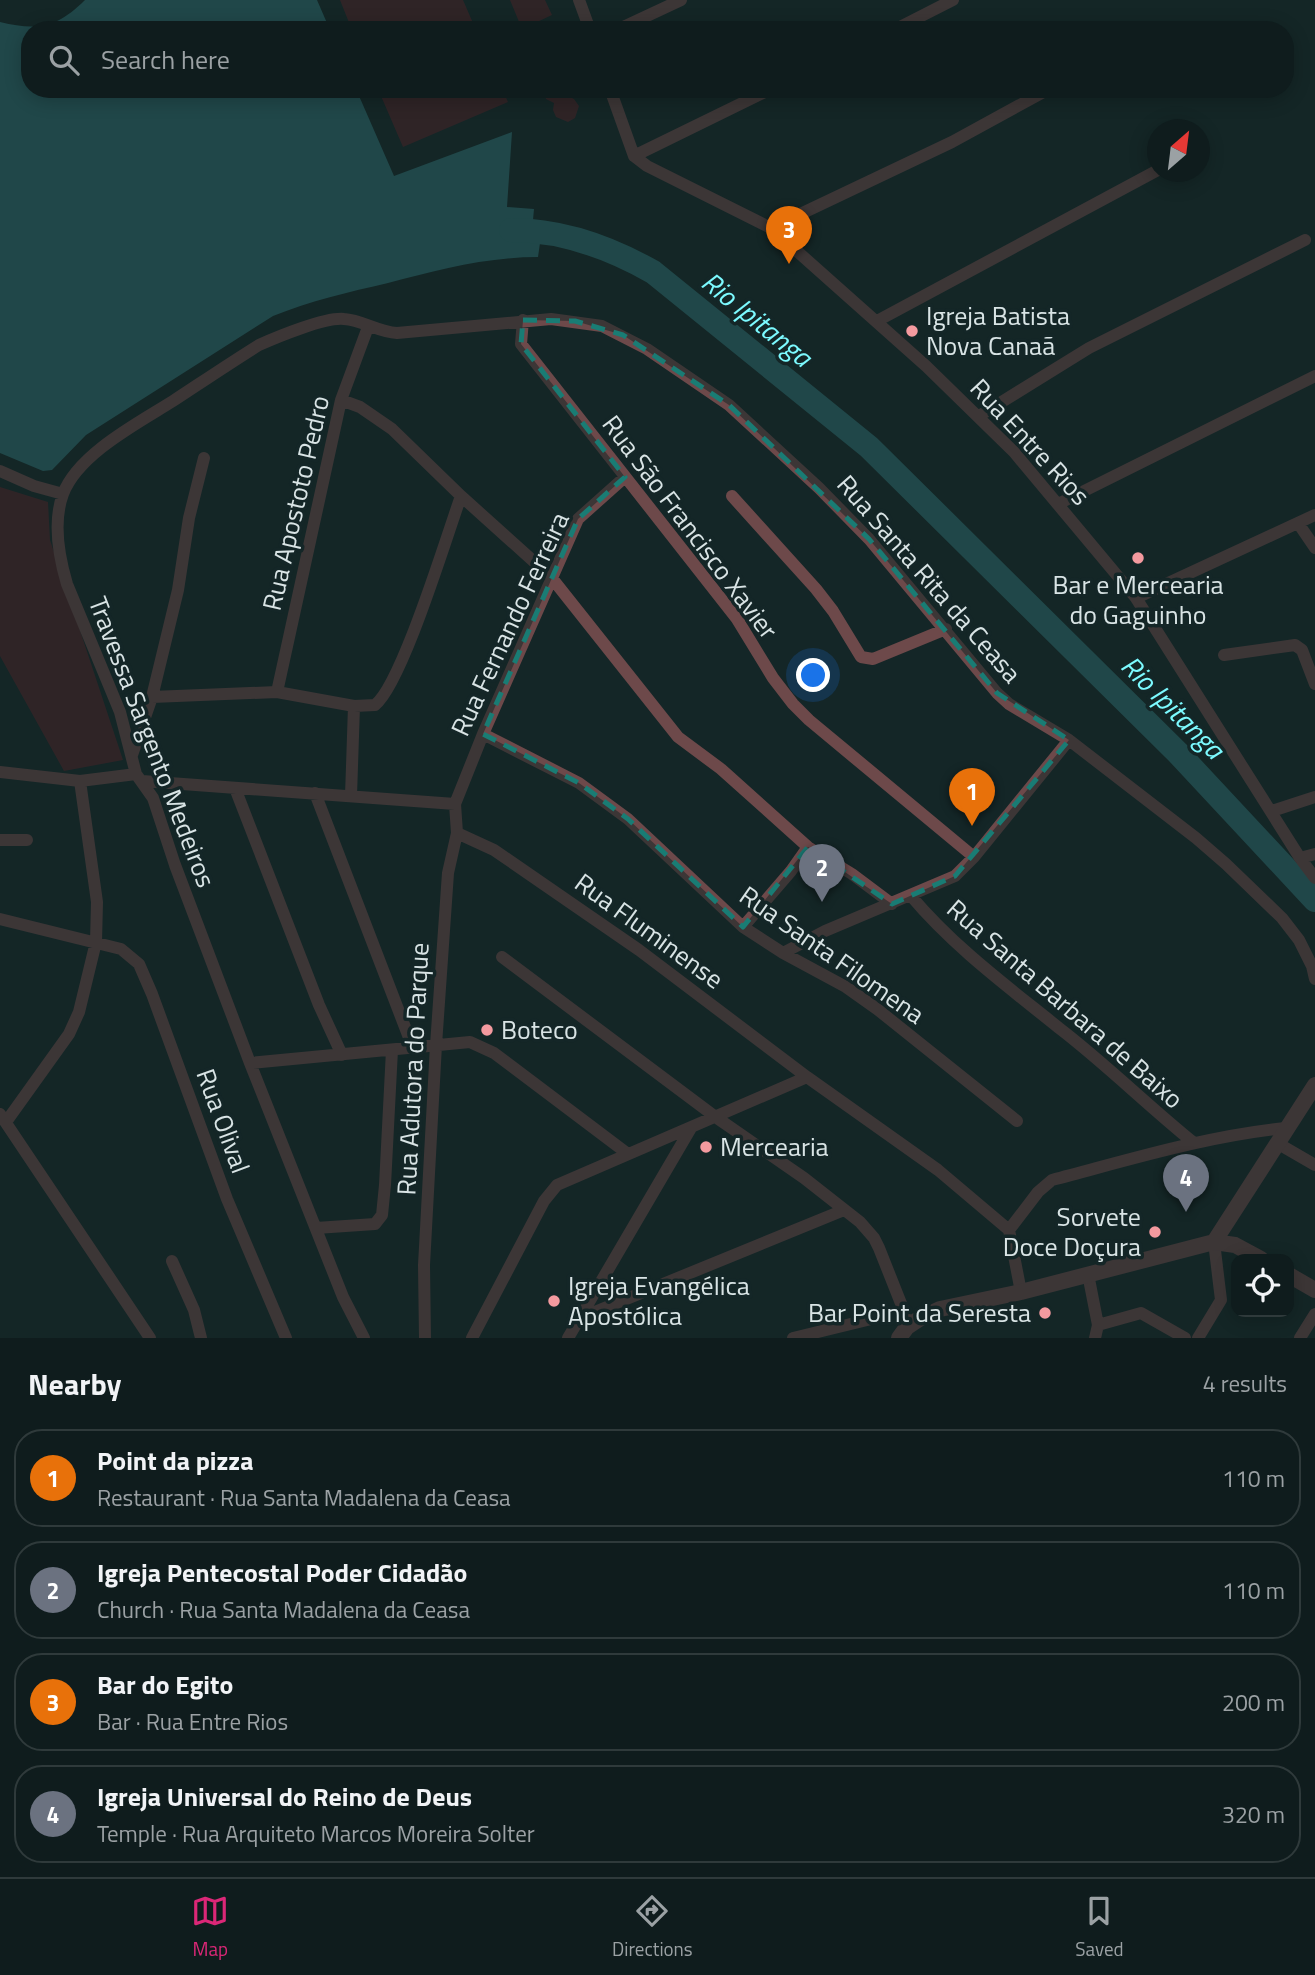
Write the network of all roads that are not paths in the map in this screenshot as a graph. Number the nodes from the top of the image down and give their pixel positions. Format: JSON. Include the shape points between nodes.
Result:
{"nodes":[{"id":1,"x":579,"y":0,"type":"edge"},
{"id":2,"x":681,"y":0,"type":"edge"},
{"id":3,"x":953,"y":0,"type":"edge"},
{"id":4,"x":587,"y":21,"type":"edge"},
{"id":5,"x":636,"y":21,"type":"edge"},
{"id":6,"x":912,"y":21,"type":"edge"},
{"id":7,"x":613,"y":98,"type":"edge"},
{"id":8,"x":753,"y":98,"type":"edge"},
{"id":9,"x":1033,"y":98,"type":"edge"},
{"id":10,"x":634,"y":156,"type":"junction"},
{"id":11,"x":1147,"y":175,"type":"edge"},
{"id":12,"x":771,"y":228,"type":"junction"},
{"id":13,"x":1305,"y":240,"type":"dead end"},
{"id":14,"x":523,"y":320,"type":"junction"},
{"id":15,"x":877,"y":321,"type":"junction"},
{"id":16,"x":368,"y":327,"type":"junction"},
{"id":17,"x":1315,"y":376,"type":"edge"},
{"id":18,"x":341,"y":400,"type":"junction"},
{"id":19,"x":979,"y":416,"type":"junction"},
{"id":20,"x":204,"y":458,"type":"dead end"},
{"id":21,"x":0,"y":471,"type":"edge"},
{"id":22,"x":625,"y":477,"type":"junction"},
{"id":23,"x":63,"y":494,"type":"junction"},
{"id":24,"x":461,"y":496,"type":"junction"},
{"id":25,"x":732,"y":496,"type":"dead end"},
{"id":26,"x":1058,"y":504,"type":"junction"},
{"id":27,"x":1315,"y":514,"type":"edge"},
{"id":28,"x":1298,"y":523,"type":"junction"},
{"id":29,"x":1315,"y":548,"type":"edge"},
{"id":30,"x":551,"y":577,"type":"junction"},
{"id":31,"x":1136,"y":598,"type":"junction"},
{"id":32,"x":946,"y":629,"type":"junction"},
{"id":33,"x":1224,"y":655,"type":"dead end"},
{"id":34,"x":1315,"y":684,"type":"edge"},
{"id":35,"x":277,"y":692,"type":"junction"},
{"id":36,"x":152,"y":697,"type":"junction"},
{"id":37,"x":354,"y":706,"type":"junction"},
{"id":38,"x":483,"y":734,"type":"junction"},
{"id":39,"x":1069,"y":740,"type":"junction"},
{"id":40,"x":132,"y":755,"type":"junction"},
{"id":41,"x":0,"y":772,"type":"edge"},
{"id":42,"x":139,"y":777,"type":"junction"},
{"id":43,"x":80,"y":781,"type":"junction"},
{"id":44,"x":235,"y":788,"type":"junction"},
{"id":45,"x":315,"y":793,"type":"junction"},
{"id":46,"x":351,"y":796,"type":"junction"},
{"id":47,"x":1315,"y":797,"type":"edge"},
{"id":48,"x":455,"y":804,"type":"junction"},
{"id":49,"x":1272,"y":811,"type":"junction"},
{"id":50,"x":457,"y":834,"type":"junction"},
{"id":51,"x":0,"y":840,"type":"edge"},
{"id":52,"x":27,"y":840,"type":"dead end"},
{"id":53,"x":808,"y":847,"type":"junction"},
{"id":54,"x":1315,"y":854,"type":"edge"},
{"id":55,"x":974,"y":857,"type":"junction"},
{"id":56,"x":1300,"y":858,"type":"junction"},
{"id":57,"x":1315,"y":878,"type":"edge"},
{"id":58,"x":911,"y":896,"type":"junction"},
{"id":59,"x":892,"y":904,"type":"junction"},
{"id":60,"x":0,"y":919,"type":"edge"},
{"id":61,"x":743,"y":927,"type":"junction"},
{"id":62,"x":96,"y":943,"type":"junction"},
{"id":63,"x":783,"y":953,"type":"junction"},
{"id":64,"x":502,"y":957,"type":"dead end"},
{"id":65,"x":1315,"y":979,"type":"edge"},
{"id":66,"x":436,"y":1045,"type":"junction"},
{"id":67,"x":413,"y":1048,"type":"junction"},
{"id":68,"x":392,"y":1050,"type":"junction"},
{"id":69,"x":342,"y":1055,"type":"junction"},
{"id":70,"x":250,"y":1063,"type":"junction"},
{"id":71,"x":807,"y":1077,"type":"junction"},
{"id":72,"x":1315,"y":1085,"type":"edge"},
{"id":73,"x":3,"y":1118,"type":"edge"},
{"id":74,"x":716,"y":1118,"type":"junction"},
{"id":75,"x":1017,"y":1121,"type":"dead end"},
{"id":76,"x":691,"y":1128,"type":"junction"},
{"id":77,"x":1286,"y":1128,"type":"junction"},
{"id":78,"x":1194,"y":1143,"type":"junction"},
{"id":79,"x":1277,"y":1143,"type":"junction"},
{"id":80,"x":628,"y":1154,"type":"junction"},
{"id":81,"x":1315,"y":1165,"type":"edge"},
{"id":82,"x":844,"y":1210,"type":"junction"},
{"id":83,"x":316,"y":1228,"type":"junction"},
{"id":84,"x":1009,"y":1230,"type":"junction"},
{"id":85,"x":1214,"y":1242,"type":"junction"},
{"id":86,"x":1252,"y":1254,"type":"edge"},
{"id":87,"x":172,"y":1261,"type":"dead end"},
{"id":88,"x":1088,"y":1274,"type":"junction"},
{"id":89,"x":1294,"y":1278,"type":"edge"},
{"id":90,"x":1315,"y":1290,"type":"edge"},
{"id":91,"x":1021,"y":1292,"type":"junction"},
{"id":92,"x":1315,"y":1314,"type":"edge"},
{"id":93,"x":580,"y":1318,"type":"junction"},
{"id":94,"x":903,"y":1325,"type":"edge"},
{"id":95,"x":1096,"y":1332,"type":"edge"},
{"id":96,"x":150,"y":1338,"type":"edge"},
{"id":97,"x":201,"y":1338,"type":"edge"},
{"id":98,"x":286,"y":1338,"type":"edge"},
{"id":99,"x":364,"y":1338,"type":"edge"},
{"id":100,"x":425,"y":1338,"type":"edge"},
{"id":101,"x":472,"y":1338,"type":"edge"},
{"id":102,"x":568,"y":1338,"type":"edge"},
{"id":103,"x":793,"y":1338,"type":"edge"},
{"id":104,"x":1185,"y":1338,"type":"edge"},
{"id":105,"x":1198,"y":1338,"type":"edge"},
{"id":106,"x":1300,"y":1338,"type":"edge"}],
"edges":[{"from":1,"to":4,"type":"street"},
{"from":2,"to":5,"type":"street"},
{"from":3,"to":6,"type":"street"},
{"from":7,"to":10,"type":"street"},
{"from":8,"to":10,"type":"street"},
{"from":9,"to":12,"type":"street","via":[[952,142]]},
{"from":10,"to":12,"type":"street","name":"Rua Entre Rios"},
{"from":11,"to":15,"type":"street"},
{"from":12,"to":15,"type":"street","name":"Rua Entre Rios"},
{"from":13,"to":19,"type":"street","via":[[1089,348]]},
{"from":14,"to":16,"type":"street","name":"Rua Santa Rita da Ceasa","via":[[397,334]]},
{"from":14,"to":22,"type":"street","name":"Rua São Francisco Xavier","via":[[521,344]]},
{"from":14,"to":32,"type":"street","name":"Rua Santa Rita da Ceasa","via":[[575,321],[612,330],[729,405],[869,539]]},
{"from":15,"to":19,"type":"street","name":"Rua Entre Rios"},
{"from":16,"to":18,"type":"street","name":"Rua Apostoto Pedro"},
{"from":16,"to":23,"type":"street","name":"Travessa Sargento Medeiros","via":[[334,320],[259,345],[95,453]]},
{"from":17,"to":26,"type":"street"},
{"from":18,"to":24,"type":"street","via":[[392,429]]},
{"from":18,"to":35,"type":"street","name":"Rua Apostoto Pedro"},
{"from":19,"to":26,"type":"street","name":"Rua Entre Rios"},
{"from":20,"to":36,"type":"street"},
{"from":21,"to":23,"type":"street"},
{"from":22,"to":30,"type":"street","name":"Rua Fernando Ferreira","via":[[578,519]]},
{"from":22,"to":55,"type":"street","name":"Rua São Francisco Xavier","via":[[737,619],[793,704]]},
{"from":23,"to":40,"type":"street","name":"Travessa Sargento Medeiros","via":[[57,520],[62,568],[120,712]]},
{"from":24,"to":30,"type":"street"},
{"from":24,"to":37,"type":"street","via":[[409,642],[383,698],[370,707]]},
{"from":25,"to":32,"type":"street","via":[[816,589],[864,659]]},
{"from":26,"to":31,"type":"street","name":"Rua Entre Rios"},
{"from":27,"to":28,"type":"street"},
{"from":28,"to":29,"type":"street"},
{"from":28,"to":31,"type":"street"},
{"from":30,"to":38,"type":"street","name":"Rua Fernando Ferreira"},
{"from":30,"to":53,"type":"street","via":[[678,737]]},
{"from":31,"to":49,"type":"street","name":"Rua Entre Rios"},
{"from":32,"to":39,"type":"street","name":"Rua Santa Rita da Ceasa","via":[[997,694]]},
{"from":33,"to":34,"type":"street","via":[[1295,645],[1302,650]]},
{"from":35,"to":36,"type":"street"},
{"from":35,"to":37,"type":"street"},
{"from":36,"to":40,"type":"street"},
{"from":37,"to":46,"type":"street"},
{"from":38,"to":48,"type":"street","name":"Rua Fernando Ferreira"},
{"from":38,"to":61,"type":"street","name":"Rua Santa Filomena","via":[[579,783],[628,819]]},
{"from":39,"to":55,"type":"street"},
{"from":39,"to":65,"type":"street","name":"Rua Santa Rita da Ceasa","via":[[1236,873],[1299,940]]},
{"from":40,"to":42,"type":"street","name":"Travessa Sargento Medeiros"},
{"from":41,"to":43,"type":"street"},
{"from":42,"to":43,"type":"street"},
{"from":42,"to":44,"type":"street"},
{"from":42,"to":70,"type":"street","name":"Travessa Sargento Medeiros","via":[[153,798]]},
{"from":43,"to":62,"type":"street","via":[[97,902]]},
{"from":44,"to":45,"type":"street"},
{"from":44,"to":69,"type":"street"},
{"from":45,"to":46,"type":"street"},
{"from":45,"to":67,"type":"street"},
{"from":46,"to":48,"type":"street"},
{"from":47,"to":49,"type":"street"},
{"from":48,"to":50,"type":"street","name":"Rua Adutora do Parque"},
{"from":49,"to":56,"type":"street","name":"Rua Entre Rios"},
{"from":50,"to":66,"type":"street","name":"Rua Adutora do Parque","via":[[448,873]]},
{"from":50,"to":71,"type":"street","name":"Rua Fluminense","via":[[494,850],[628,942]]},
{"from":51,"to":52,"type":"street"},
{"from":53,"to":59,"type":"street"},
{"from":53,"to":61,"type":"street"},
{"from":54,"to":56,"type":"street"},
{"from":55,"to":58,"type":"street","via":[[955,876]]},
{"from":56,"to":57,"type":"street","name":"Rua Entre Rios"},
{"from":58,"to":59,"type":"street"},
{"from":58,"to":78,"type":"street","name":"Rua Santa Barbara de Baixo","via":[[984,968]]},
{"from":59,"to":63,"type":"street"},
{"from":60,"to":62,"type":"street","name":"Rua Olival"},
{"from":61,"to":63,"type":"street","name":"Rua Santa Filomena"},
{"from":62,"to":73,"type":"street","via":[[69,1034],[42,1075]]},
{"from":62,"to":98,"type":"street","name":"Rua Olival","via":[[132,956],[145,975],[227,1199]]},
{"from":63,"to":75,"type":"street","name":"Rua Santa Filomena","via":[[877,1009]]},
{"from":64,"to":74,"type":"street"},
{"from":66,"to":67,"type":"street"},
{"from":66,"to":80,"type":"street","via":[[482,1045]]},
{"from":66,"to":100,"type":"street","name":"Rua Adutora do Parque","via":[[424,1265]]},
{"from":67,"to":68,"type":"street"},
{"from":68,"to":69,"type":"street"},
{"from":68,"to":83,"type":"street","via":[[380,1219],[375,1224]]},
{"from":69,"to":70,"type":"street"},
{"from":70,"to":83,"type":"street","name":"Travessa Sargento Medeiros"},
{"from":71,"to":74,"type":"street"},
{"from":71,"to":84,"type":"street","name":"Rua Fluminense","via":[[938,1170]]},
{"from":72,"to":77,"type":"street"},
{"from":73,"to":96,"type":"street"},
{"from":74,"to":76,"type":"street"},
{"from":74,"to":82,"type":"street"},
{"from":76,"to":80,"type":"street"},
{"from":76,"to":93,"type":"street"},
{"from":77,"to":78,"type":"street"},
{"from":77,"to":79,"type":"street"},
{"from":78,"to":84,"type":"street","via":[[1052,1180]]},
{"from":79,"to":81,"type":"street"},
{"from":79,"to":85,"type":"street"},
{"from":80,"to":101,"type":"street","via":[[552,1190]]},
{"from":82,"to":93,"type":"street"},
{"from":82,"to":94,"type":"street","via":[[874,1238]]},
{"from":83,"to":99,"type":"street","name":"Travessa Sargento Medeiros"},
{"from":84,"to":91,"type":"street"},
{"from":85,"to":86,"type":"street","via":[[1235,1245]]},
{"from":85,"to":88,"type":"street"},
{"from":85,"to":105,"type":"street","via":[[1221,1300]]},
{"from":87,"to":97,"type":"street"},
{"from":88,"to":91,"type":"street"},
{"from":88,"to":95,"type":"street"},
{"from":89,"to":90,"type":"street"},
{"from":91,"to":94,"type":"street","via":[[940,1309]]},
{"from":92,"to":106,"type":"street"},
{"from":93,"to":102,"type":"street"},
{"from":94,"to":103,"type":"street"},
{"from":95,"to":104,"type":"street","via":[[1141,1313]]}]}
